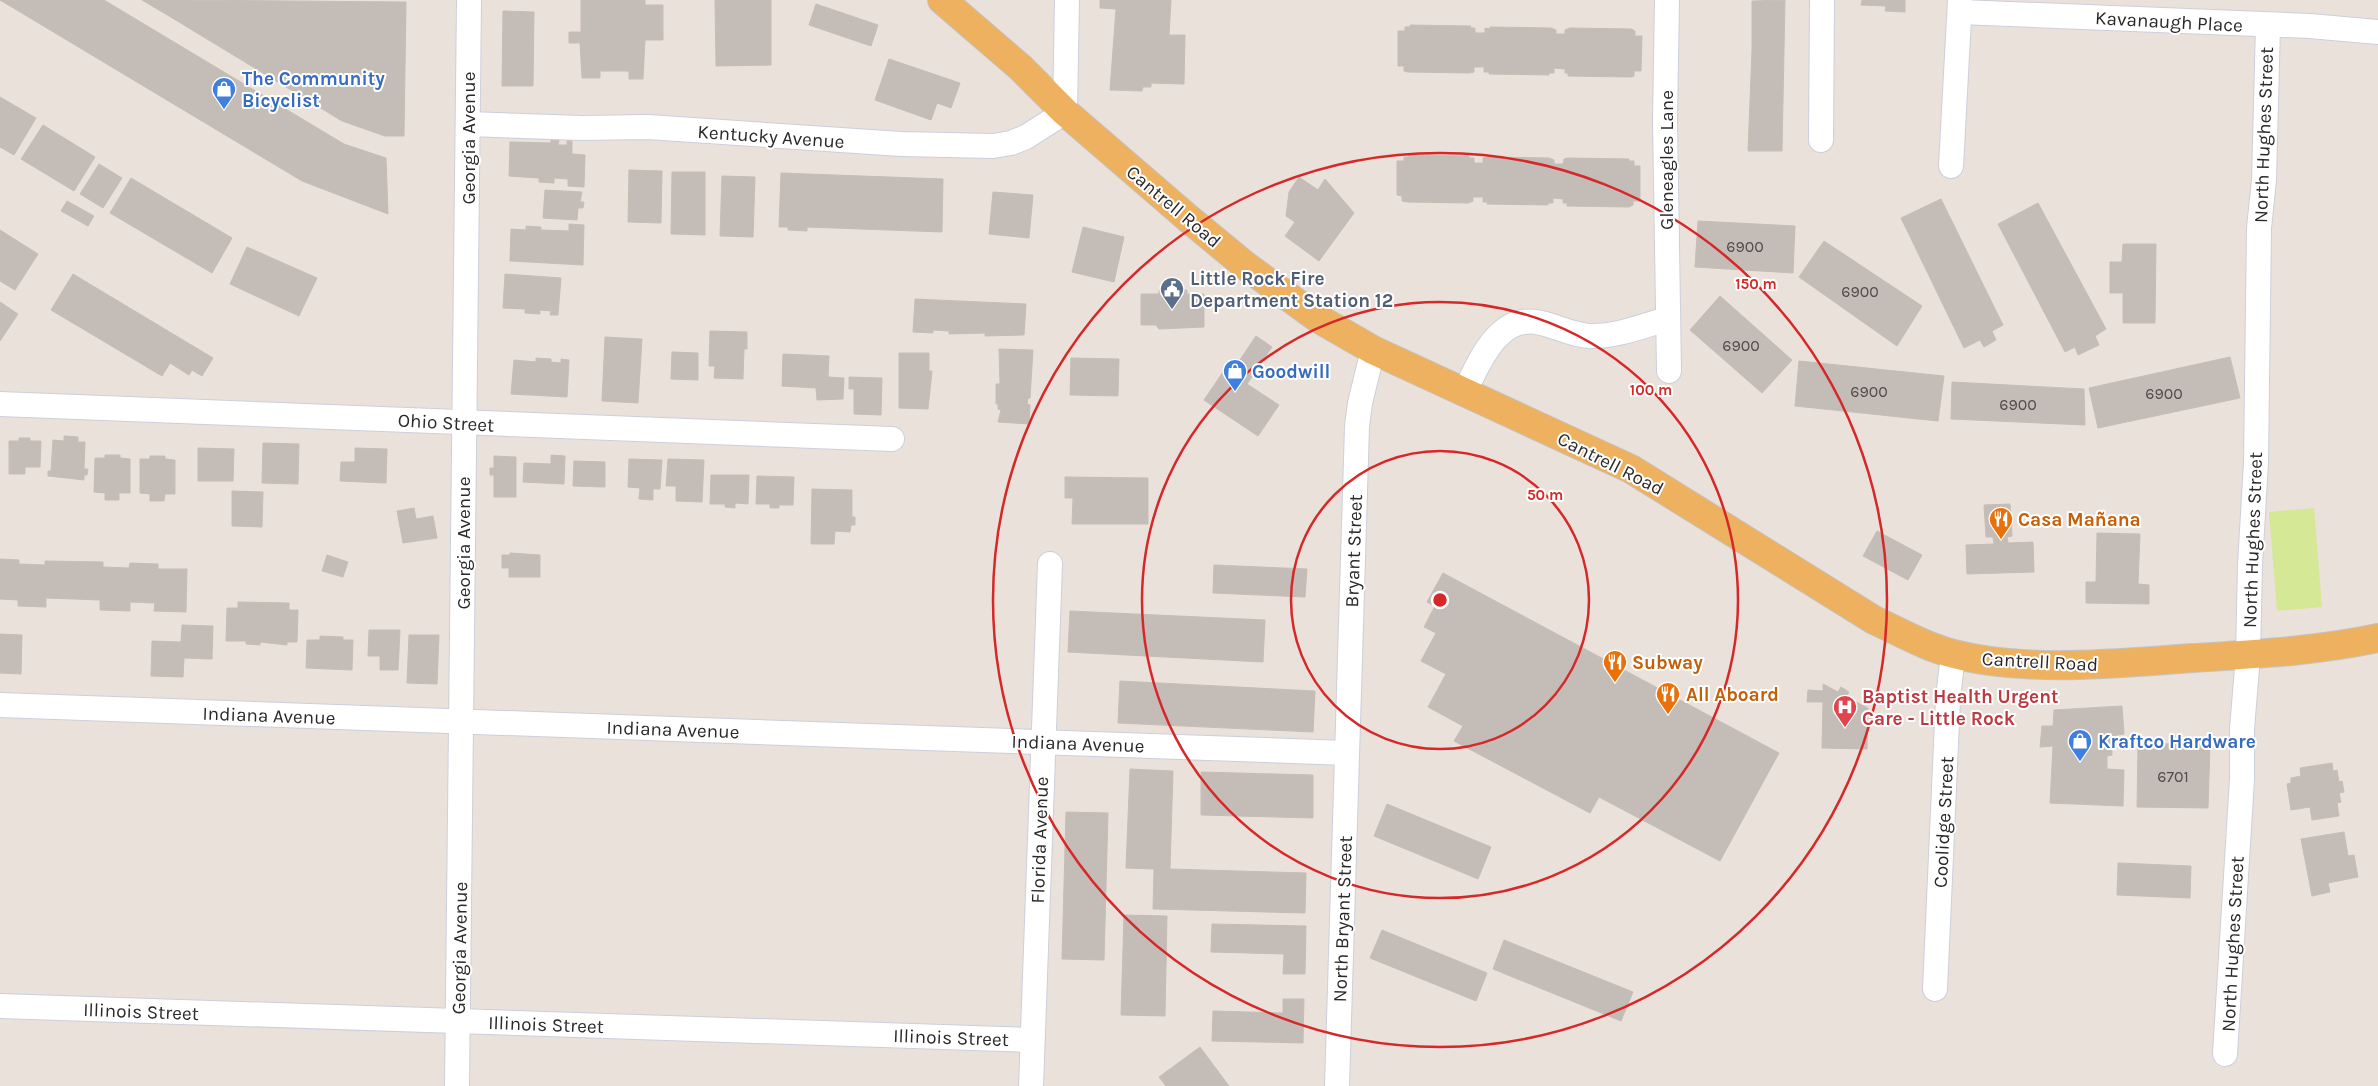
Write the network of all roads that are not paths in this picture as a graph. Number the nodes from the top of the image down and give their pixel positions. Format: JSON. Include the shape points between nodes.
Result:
{"nodes":[{"id":1,"x":469,"y":0,"type":"edge"},
{"id":2,"x":942,"y":0,"type":"edge"},
{"id":3,"x":1067,"y":0,"type":"edge"},
{"id":4,"x":1667,"y":0,"type":"edge"},
{"id":5,"x":1822,"y":0,"type":"edge"},
{"id":6,"x":1960,"y":6,"type":"edge"},
{"id":7,"x":2268,"y":26,"type":"junction"},
{"id":8,"x":2378,"y":32,"type":"edge"},
{"id":9,"x":1065,"y":112,"type":"junction"},
{"id":10,"x":468,"y":124,"type":"junction"},
{"id":11,"x":1821,"y":140,"type":"dead end"},
{"id":12,"x":1951,"y":166,"type":"dead end"},
{"id":13,"x":1667,"y":320,"type":"junction"},
{"id":14,"x":1373,"y":350,"type":"junction"},
{"id":15,"x":1669,"y":371,"type":"dead end"},
{"id":16,"x":1464,"y":393,"type":"junction"},
{"id":17,"x":0,"y":404,"type":"edge"},
{"id":18,"x":463,"y":424,"type":"junction"},
{"id":19,"x":892,"y":439,"type":"dead end"},
{"id":20,"x":1050,"y":564,"type":"dead end"},
{"id":21,"x":2378,"y":638,"type":"edge"},
{"id":22,"x":1953,"y":654,"type":"junction"},
{"id":23,"x":2248,"y":656,"type":"junction"},
{"id":24,"x":0,"y":705,"type":"edge"},
{"id":25,"x":462,"y":721,"type":"junction"},
{"id":26,"x":1043,"y":742,"type":"junction"},
{"id":27,"x":1347,"y":753,"type":"junction"},
{"id":28,"x":1935,"y":990,"type":"dead end"},
{"id":29,"x":0,"y":1006,"type":"edge"},
{"id":30,"x":458,"y":1021,"type":"junction"},
{"id":31,"x":1032,"y":1040,"type":"junction"},
{"id":32,"x":2225,"y":1054,"type":"dead end"},
{"id":33,"x":457,"y":1086,"type":"edge"},
{"id":34,"x":1031,"y":1086,"type":"edge"},
{"id":35,"x":1337,"y":1086,"type":"edge"}],
"edges":[{"from":1,"to":10,"type":"street","name":"Georgia Avenue"},
{"from":2,"to":9,"type":"main road","name":"Cantrell Road","via":[[1021,68]]},
{"from":3,"to":9,"type":"street"},
{"from":4,"to":13,"type":"street","name":"Gleneagles Lane"},
{"from":5,"to":11,"type":"street"},
{"from":6,"to":7,"type":"street","name":"Kavanaugh Place"},
{"from":6,"to":12,"type":"street"},
{"from":7,"to":8,"type":"street","name":"Kavanaugh Place"},
{"from":7,"to":23,"type":"street","name":"North Hughes Street"},
{"from":9,"to":10,"type":"street","name":"Kentucky Avenue","via":[[1026,137],[993,146],[901,144],[648,127]]},
{"from":9,"to":14,"type":"main road","name":"Cantrell Road","via":[[1253,272],[1319,320]]},
{"from":10,"to":18,"type":"street","name":"Georgia Avenue"},
{"from":13,"to":15,"type":"street","name":"Gleneagles Lane"},
{"from":13,"to":16,"type":"street","via":[[1593,336],[1572,334],[1540,323],[1513,325],[1488,346]]},
{"from":14,"to":16,"type":"main road","name":"Cantrell Road"},
{"from":14,"to":27,"type":"street","name":"Bryant Street","via":[[1357,426]]},
{"from":16,"to":22,"type":"main road","name":"Cantrell Road","via":[[1631,470],[1874,620]]},
{"from":17,"to":18,"type":"street","name":"Ohio Street"},
{"from":18,"to":19,"type":"street","name":"Ohio Street"},
{"from":18,"to":25,"type":"street","name":"Georgia Avenue"},
{"from":20,"to":26,"type":"street","name":"Florida Avenue"},
{"from":21,"to":23,"type":"main road","name":"Cantrell Road","via":[[2313,650]]},
{"from":22,"to":23,"type":"main road","name":"Cantrell Road","via":[[2000,662],[2082,665]]},
{"from":22,"to":28,"type":"street","name":"Coolidge Street","via":[[1948,699]]},
{"from":23,"to":32,"type":"street","name":"North Hughes Street"},
{"from":24,"to":25,"type":"street","name":"Indiana Avenue"},
{"from":25,"to":26,"type":"street","name":"Indiana Avenue"},
{"from":25,"to":30,"type":"street","name":"Georgia Avenue"},
{"from":26,"to":27,"type":"street","name":"Indiana Avenue"},
{"from":26,"to":31,"type":"street","name":"Florida Avenue"},
{"from":27,"to":35,"type":"street","name":"North Bryant Street"},
{"from":29,"to":30,"type":"street","name":"Illinois Street"},
{"from":30,"to":31,"type":"street","name":"Illinois Street"},
{"from":30,"to":33,"type":"street","name":"Georgia Avenue"},
{"from":31,"to":34,"type":"street","name":"Florida Avenue"}]}
